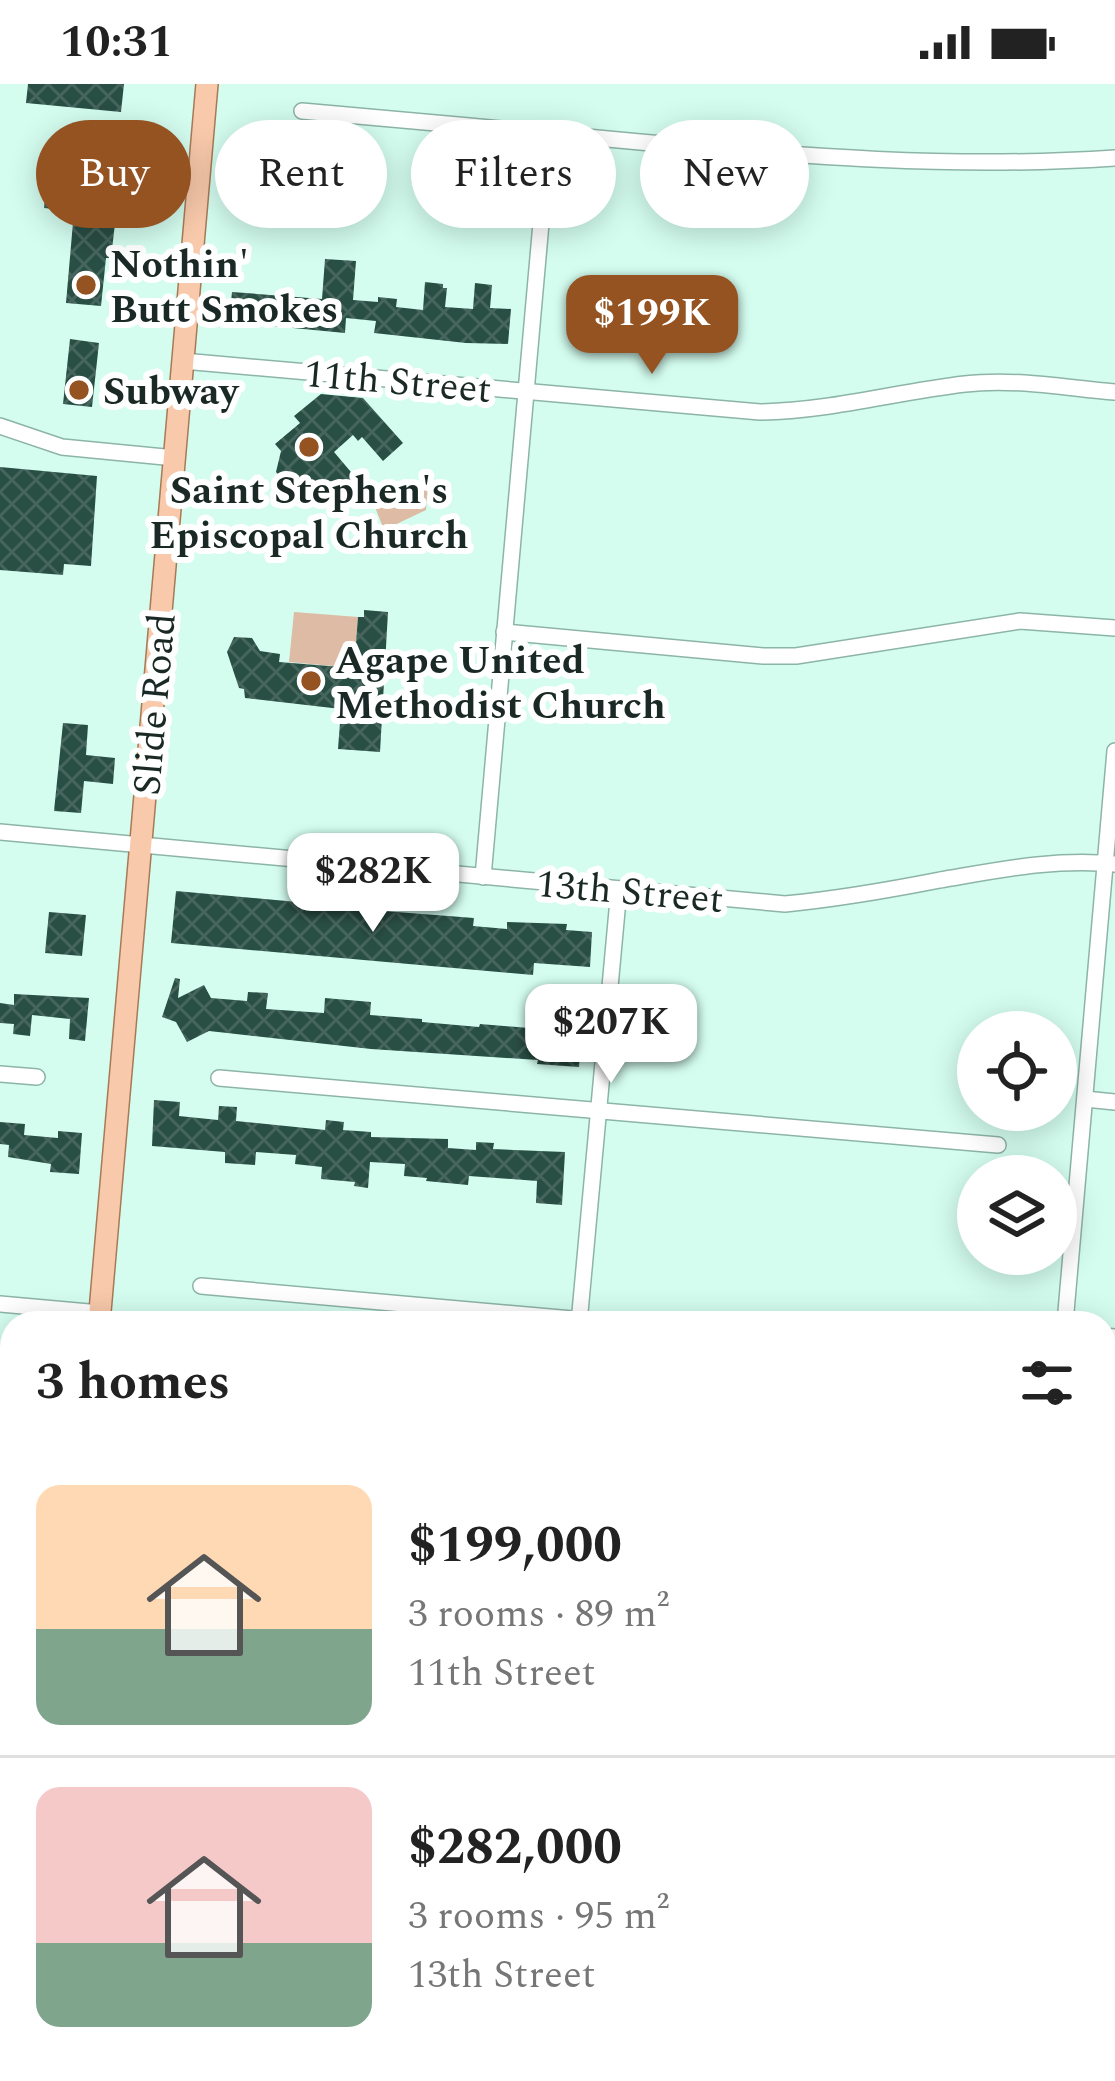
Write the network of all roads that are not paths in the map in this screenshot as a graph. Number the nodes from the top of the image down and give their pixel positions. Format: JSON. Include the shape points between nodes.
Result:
{"nodes":[{"id":1,"x":207,"y":84,"type":"edge"},
{"id":2,"x":302,"y":111,"type":"dead end"},
{"id":3,"x":411,"y":121,"type":"edge"},
{"id":4,"x":616,"y":139,"type":"edge"},
{"id":5,"x":1115,"y":158,"type":"edge"},
{"id":6,"x":541,"y":228,"type":"edge"},
{"id":7,"x":183,"y":361,"type":"junction"},
{"id":8,"x":526,"y":391,"type":"junction"},
{"id":9,"x":1115,"y":392,"type":"edge"},
{"id":10,"x":0,"y":426,"type":"edge"},
{"id":11,"x":175,"y":458,"type":"junction"},
{"id":12,"x":1115,"y":628,"type":"edge"},
{"id":13,"x":504,"y":632,"type":"junction"},
{"id":14,"x":1115,"y":751,"type":"edge"},
{"id":15,"x":0,"y":832,"type":"edge"},
{"id":16,"x":141,"y":847,"type":"junction"},
{"id":17,"x":1110,"y":864,"type":"edge"},
{"id":18,"x":483,"y":877,"type":"junction"},
{"id":19,"x":619,"y":890,"type":"junction"},
{"id":20,"x":0,"y":1074,"type":"edge"},
{"id":21,"x":37,"y":1078,"type":"dead end"},
{"id":22,"x":219,"y":1078,"type":"dead end"},
{"id":23,"x":1085,"y":1099,"type":"junction"},
{"id":24,"x":1115,"y":1102,"type":"edge"},
{"id":25,"x":597,"y":1111,"type":"junction"},
{"id":26,"x":998,"y":1144,"type":"dead end"},
{"id":27,"x":201,"y":1286,"type":"dead end"},
{"id":28,"x":0,"y":1304,"type":"edge"},
{"id":29,"x":50,"y":1311,"type":"edge"},
{"id":30,"x":101,"y":1311,"type":"edge"},
{"id":31,"x":471,"y":1311,"type":"edge"},
{"id":32,"x":580,"y":1311,"type":"edge"},
{"id":33,"x":1066,"y":1311,"type":"edge"}],
"edges":[{"from":1,"to":7,"type":"main road","name":"Slide Road"},
{"from":2,"to":3,"type":"street"},
{"from":4,"to":5,"type":"street","via":[[901,162]]},
{"from":6,"to":8,"type":"street"},
{"from":7,"to":8,"type":"street","name":"11th Street"},
{"from":7,"to":11,"type":"main road","name":"Slide Road"},
{"from":8,"to":9,"type":"street","name":"11th Street","via":[[760,412],[970,383]]},
{"from":8,"to":13,"type":"street"},
{"from":10,"to":11,"type":"street","via":[[62,447]]},
{"from":11,"to":16,"type":"main road","name":"Slide Road"},
{"from":12,"to":13,"type":"street","via":[[1020,621],[796,656]]},
{"from":13,"to":18,"type":"street"},
{"from":14,"to":17,"type":"street"},
{"from":15,"to":16,"type":"street","name":"13th Street"},
{"from":16,"to":18,"type":"street","name":"13th Street"},
{"from":16,"to":30,"type":"main road","name":"Slide Road"},
{"from":17,"to":19,"type":"street","name":"13th Street","via":[[1023,865],[785,904]]},
{"from":17,"to":23,"type":"street"},
{"from":18,"to":19,"type":"street","name":"13th Street"},
{"from":19,"to":25,"type":"street"},
{"from":20,"to":21,"type":"street"},
{"from":22,"to":25,"type":"street"},
{"from":23,"to":24,"type":"street"},
{"from":23,"to":33,"type":"street"},
{"from":25,"to":26,"type":"street"},
{"from":25,"to":32,"type":"street"},
{"from":27,"to":31,"type":"street"},
{"from":28,"to":29,"type":"street"}]}
